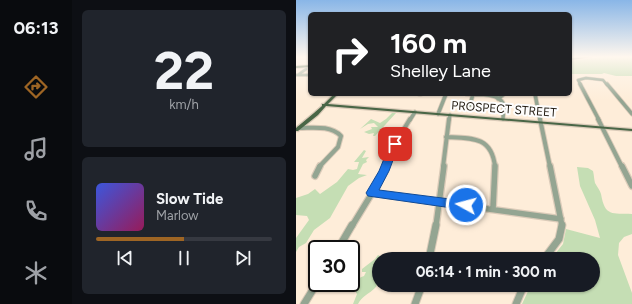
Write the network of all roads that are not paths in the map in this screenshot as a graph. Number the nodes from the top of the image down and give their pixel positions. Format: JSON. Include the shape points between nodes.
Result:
{"nodes":[{"id":1,"x":308,"y":75,"type":"edge"},
{"id":2,"x":296,"y":76,"type":"edge"},
{"id":3,"x":334,"y":96,"type":"edge"},
{"id":4,"x":446,"y":96,"type":"edge"},
{"id":5,"x":472,"y":96,"type":"edge"},
{"id":6,"x":488,"y":96,"type":"edge"},
{"id":7,"x":502,"y":96,"type":"edge"},
{"id":8,"x":535,"y":96,"type":"edge"},
{"id":9,"x":498,"y":99,"type":"junction"},
{"id":10,"x":323,"y":105,"type":"junction"},
{"id":11,"x":470,"y":105,"type":"dead end"},
{"id":12,"x":415,"y":112,"type":"junction"},
{"id":13,"x":438,"y":114,"type":"junction"},
{"id":14,"x":632,"y":114,"type":"edge"},
{"id":15,"x":450,"y":115,"type":"junction"},
{"id":16,"x":503,"y":119,"type":"junction"},
{"id":17,"x":541,"y":122,"type":"junction"},
{"id":18,"x":602,"y":128,"type":"junction"},
{"id":19,"x":298,"y":129,"type":"edge"},
{"id":20,"x":632,"y":130,"type":"edge"},
{"id":21,"x":446,"y":137,"type":"junction"},
{"id":22,"x":315,"y":176,"type":"dead end"},
{"id":23,"x":632,"y":186,"type":"edge"},
{"id":24,"x":372,"y":193,"type":"junction"},
{"id":25,"x":438,"y":202,"type":"junction"},
{"id":26,"x":493,"y":209,"type":"junction"},
{"id":27,"x":561,"y":219,"type":"junction"},
{"id":28,"x":343,"y":240,"type":"edge"},
{"id":29,"x":431,"y":252,"type":"edge"},
{"id":30,"x":550,"y":252,"type":"edge"},
{"id":31,"x":311,"y":292,"type":"edge"},
{"id":32,"x":419,"y":292,"type":"edge"},
{"id":33,"x":521,"y":292,"type":"edge"},
{"id":34,"x":304,"y":304,"type":"edge"},
{"id":35,"x":415,"y":304,"type":"edge"},
{"id":36,"x":516,"y":304,"type":"edge"}],
"edges":[{"from":1,"to":2,"type":"street"},
{"from":3,"to":10,"type":"main road"},
{"from":4,"to":13,"type":"street"},
{"from":5,"to":11,"type":"street"},
{"from":6,"to":9,"type":"street"},
{"from":7,"to":9,"type":"street"},
{"from":8,"to":17,"type":"street"},
{"from":9,"to":16,"type":"street","via":[[503,105]]},
{"from":10,"to":12,"type":"main road","name":"PROSPECT STREET"},
{"from":10,"to":19,"type":"main road"},
{"from":12,"to":13,"type":"main road","name":"PROSPECT STREET"},
{"from":12,"to":24,"type":"street","via":[[395,144]]},
{"from":13,"to":15,"type":"main road","name":"PROSPECT STREET"},
{"from":14,"to":18,"type":"street","via":[[602,80],[584,78],[578,81]]},
{"from":15,"to":16,"type":"main road","name":"PROSPECT STREET"},
{"from":15,"to":21,"type":"street"},
{"from":16,"to":17,"type":"main road","name":"PROSPECT STREET"},
{"from":17,"to":18,"type":"main road","name":"PROSPECT STREET"},
{"from":17,"to":27,"type":"street"},
{"from":18,"to":20,"type":"main road","name":"PROSPECT STREET"},
{"from":18,"to":23,"type":"street"},
{"from":19,"to":22,"type":"street","via":[[331,130],[342,136],[339,146],[318,168]]},
{"from":21,"to":25,"type":"street"},
{"from":21,"to":26,"type":"street","via":[[480,141],[492,150],[495,181]]},
{"from":24,"to":25,"type":"street"},
{"from":24,"to":28,"type":"street"},
{"from":25,"to":26,"type":"street"},
{"from":25,"to":29,"type":"street"},
{"from":26,"to":27,"type":"street"},
{"from":27,"to":30,"type":"street","via":[[561,234]]},
{"from":31,"to":34,"type":"street"},
{"from":32,"to":35,"type":"street"},
{"from":33,"to":36,"type":"street"}]}
